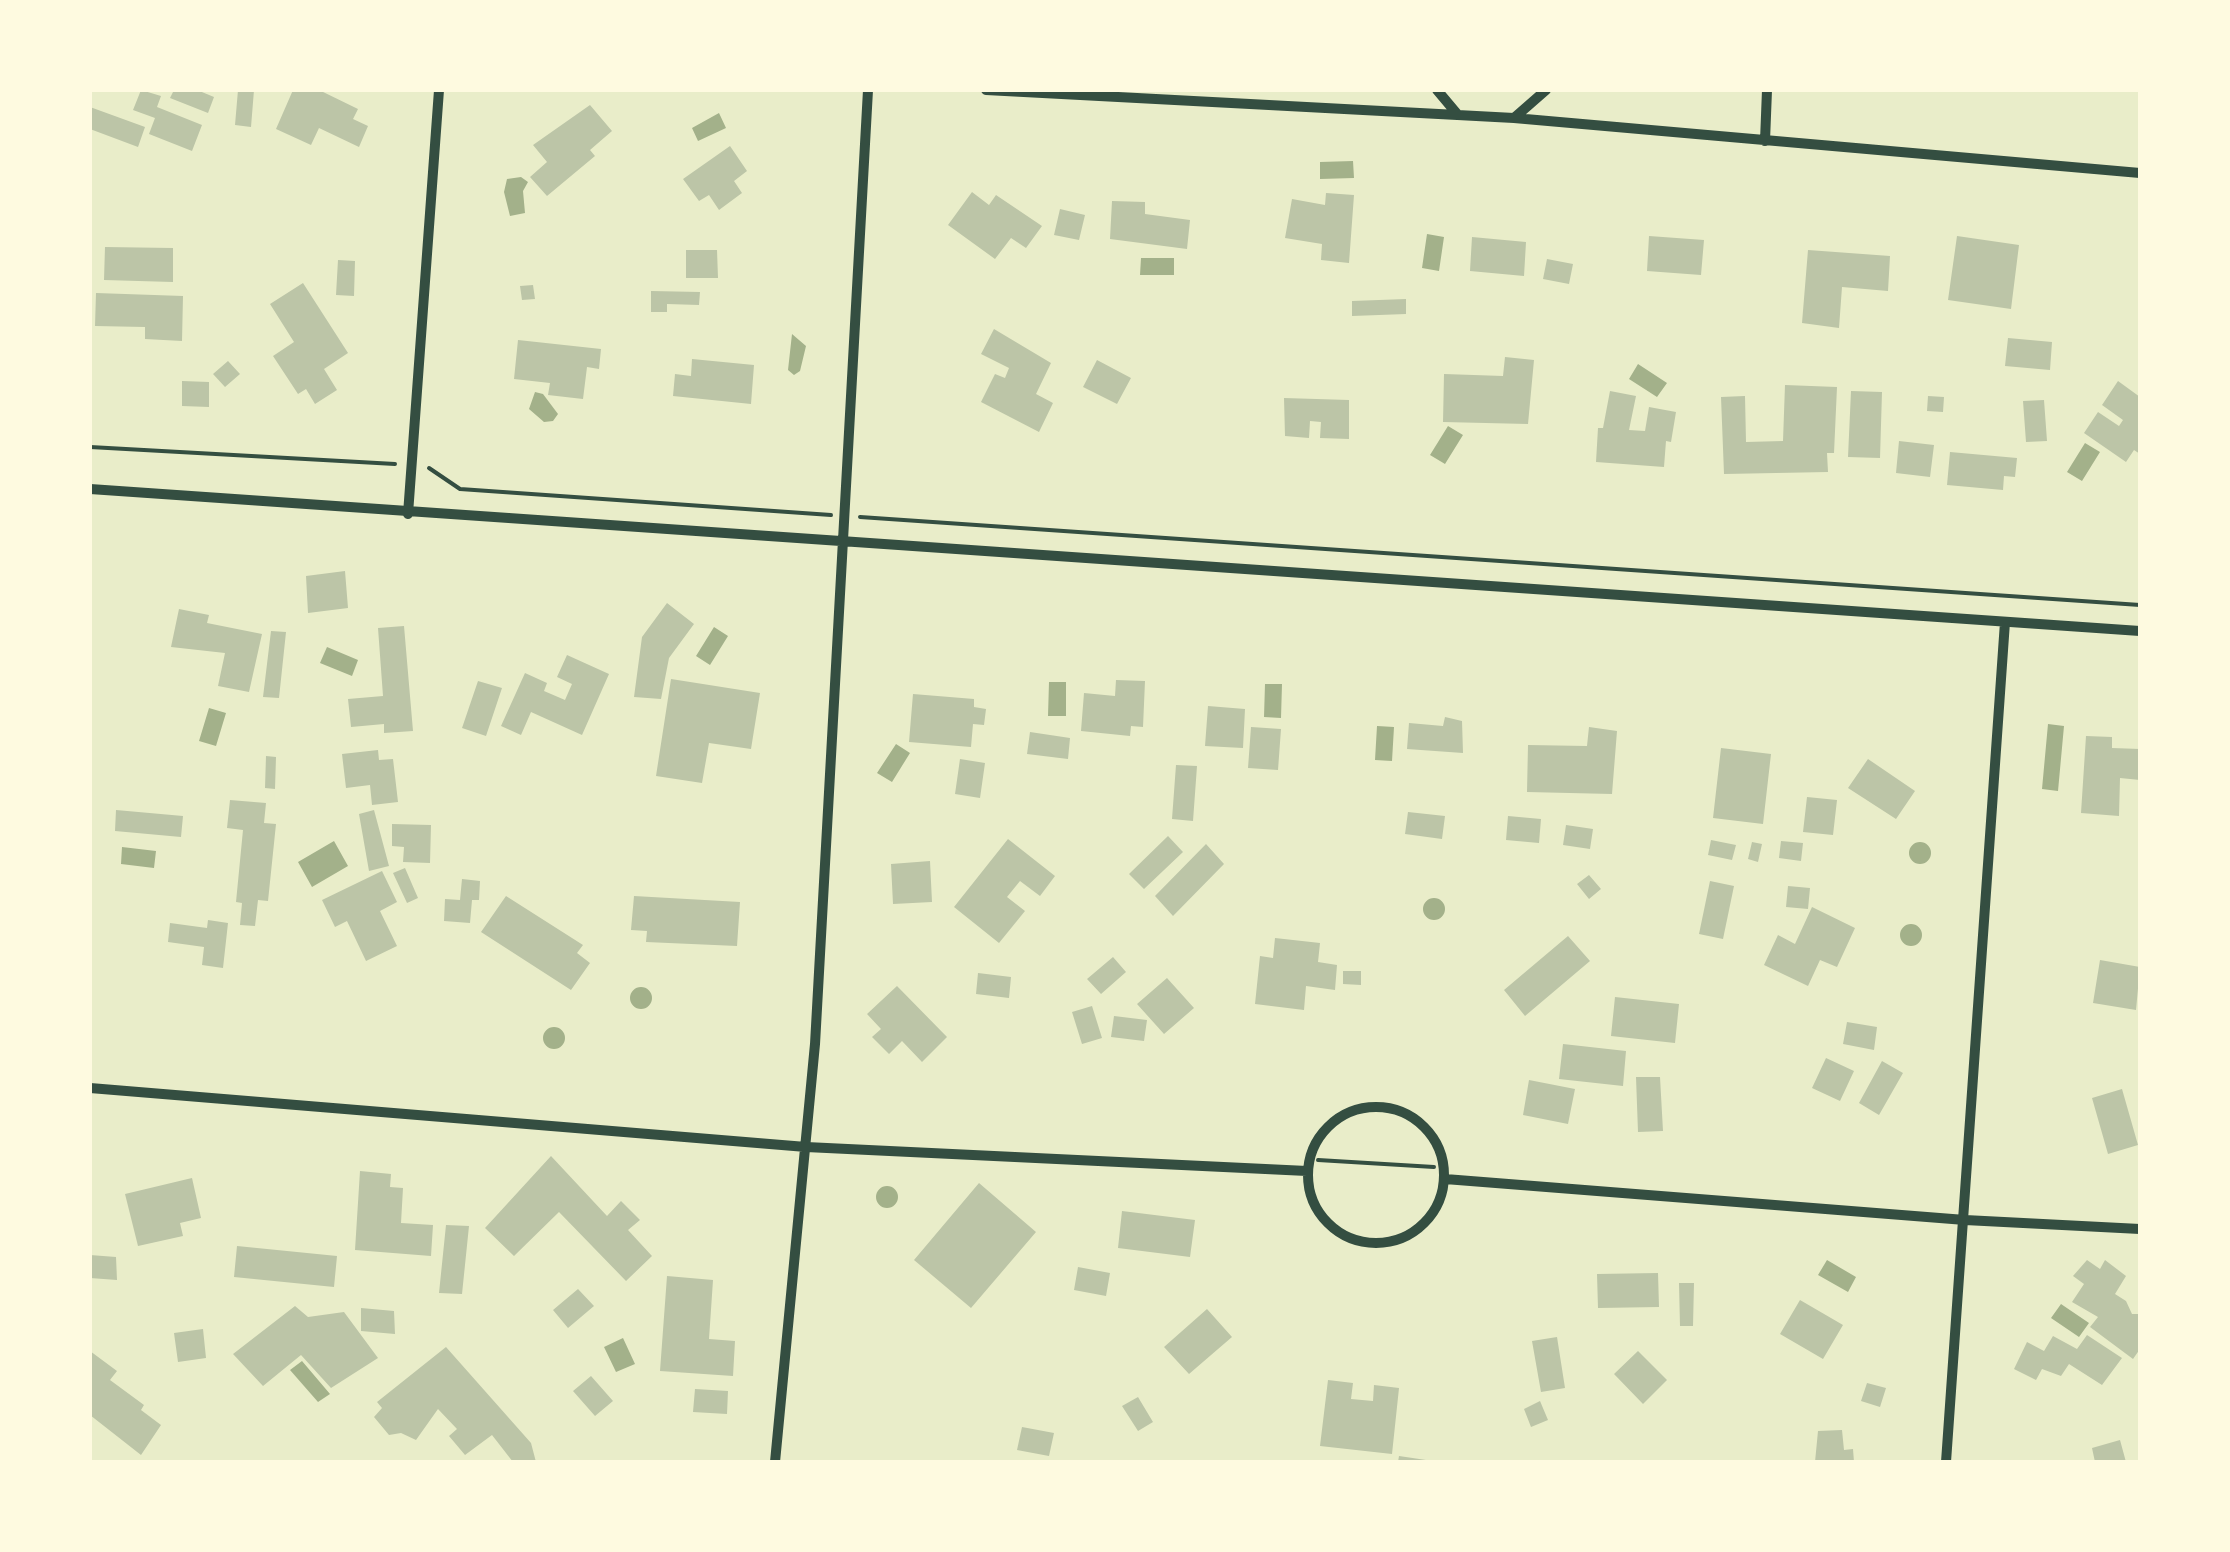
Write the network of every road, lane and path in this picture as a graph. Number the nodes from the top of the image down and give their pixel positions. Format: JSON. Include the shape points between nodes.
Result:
{"nodes":[{"id":1,"x":439,"y":90,"type":"edge"},
{"id":2,"x":868,"y":90,"type":"edge"},
{"id":3,"x":986,"y":90,"type":"edge"},
{"id":4,"x":1437,"y":90,"type":"edge"},
{"id":5,"x":1546,"y":90,"type":"edge"},
{"id":6,"x":1767,"y":90,"type":"edge"},
{"id":7,"x":1458,"y":115,"type":"junction"},
{"id":8,"x":1514,"y":118,"type":"junction"},
{"id":9,"x":1765,"y":141,"type":"junction"},
{"id":10,"x":2140,"y":173,"type":"edge"},
{"id":11,"x":90,"y":447,"type":"edge"},
{"id":12,"x":412,"y":466,"type":"junction"},
{"id":13,"x":90,"y":489,"type":"edge"},
{"id":14,"x":408,"y":514,"type":"junction"},
{"id":15,"x":843,"y":516,"type":"junction"},
{"id":16,"x":842,"y":540,"type":"junction"},
{"id":17,"x":2140,"y":605,"type":"edge"},
{"id":18,"x":2005,"y":622,"type":"junction"},
{"id":19,"x":2140,"y":631,"type":"edge"},
{"id":20,"x":90,"y":1088,"type":"edge"},
{"id":21,"x":806,"y":1147,"type":"junction"},
{"id":22,"x":1308,"y":1166,"type":"junction"},
{"id":23,"x":1444,"y":1173,"type":"junction"},
{"id":24,"x":1965,"y":1220,"type":"junction"},
{"id":25,"x":2140,"y":1229,"type":"edge"},
{"id":26,"x":775,"y":1462,"type":"edge"},
{"id":27,"x":1946,"y":1462,"type":"edge"}],
"edges":[{"from":1,"to":12,"type":"street"},
{"from":2,"to":15,"type":"street"},
{"from":3,"to":7,"type":"street"},
{"from":4,"to":7,"type":"street"},
{"from":5,"to":8,"type":"street"},
{"from":6,"to":9,"type":"street"},
{"from":7,"to":8,"type":"street"},
{"from":8,"to":9,"type":"street"},
{"from":9,"to":10,"type":"street"},
{"from":11,"to":12,"type":"path"},
{"from":12,"to":14,"type":"street"},
{"from":12,"to":15,"type":"path","via":[[434,468],[460,490]]},
{"from":13,"to":14,"type":"street"},
{"from":14,"to":16,"type":"street"},
{"from":15,"to":16,"type":"street"},
{"from":15,"to":17,"type":"path"},
{"from":16,"to":18,"type":"street"},
{"from":16,"to":21,"type":"street"},
{"from":18,"to":19,"type":"street"},
{"from":18,"to":24,"type":"street"},
{"from":20,"to":21,"type":"street"},
{"from":21,"to":22,"type":"street"},
{"from":21,"to":26,"type":"street"},
{"from":22,"to":23,"type":"path"},
{"from":22,"to":23,"type":"street","via":[[1313,1145],[1330,1123],[1380,1106],[1428,1129]]},
{"from":22,"to":23,"type":"street","via":[[1310,1198],[1324,1221],[1346,1238],[1372,1244],[1422,1227],[1438,1205]]},
{"from":23,"to":24,"type":"street"},
{"from":24,"to":25,"type":"street"},
{"from":24,"to":27,"type":"street"}]}
